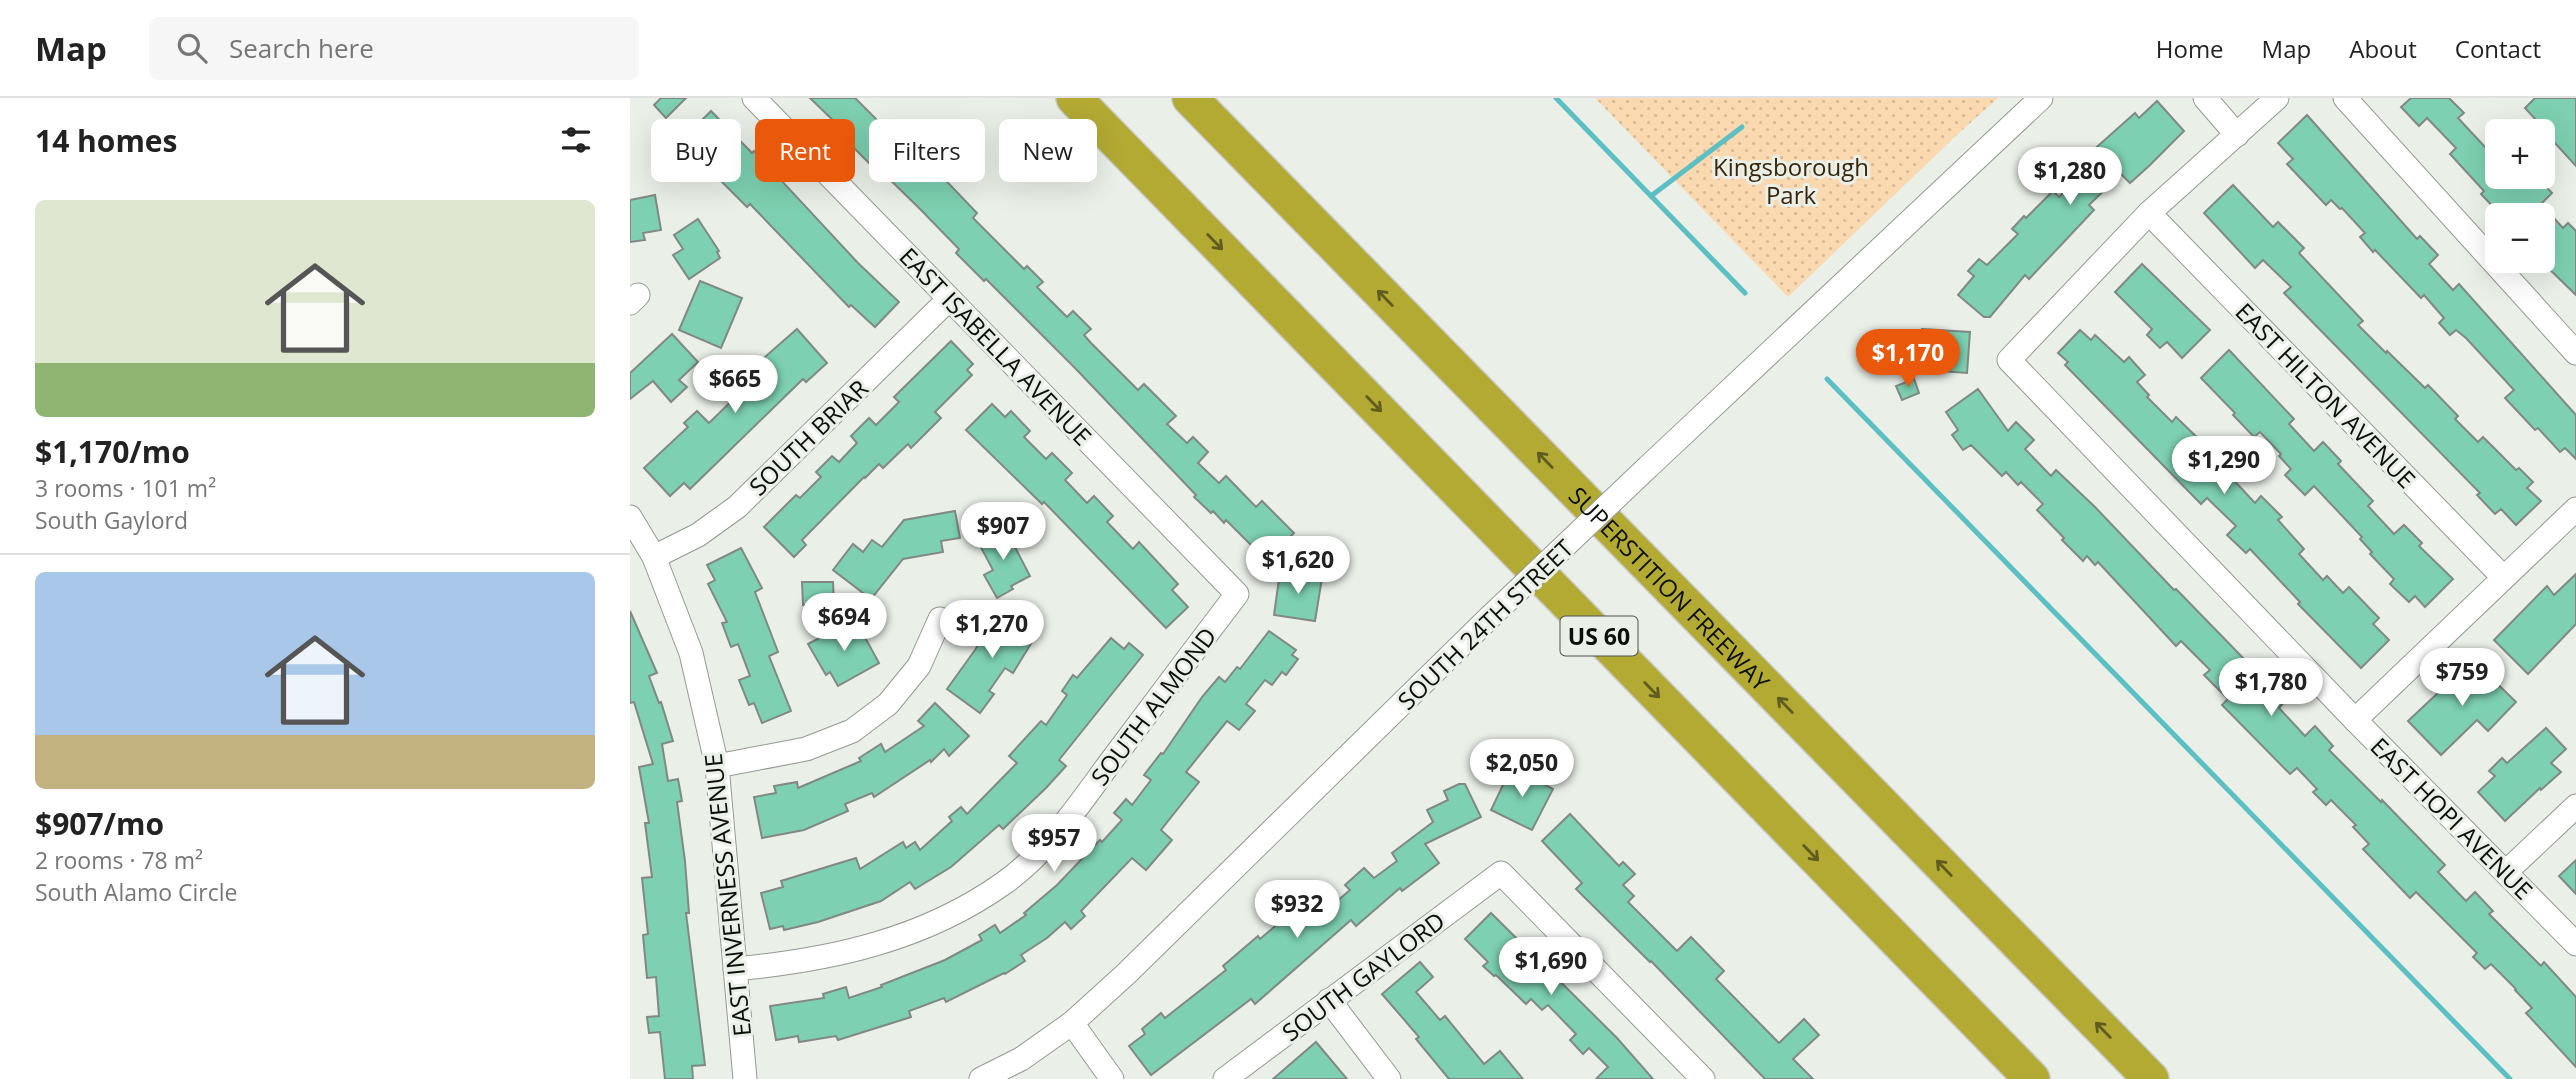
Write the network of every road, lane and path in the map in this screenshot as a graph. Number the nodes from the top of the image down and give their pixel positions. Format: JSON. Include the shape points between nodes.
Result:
{"nodes":[{"id":1,"x":754,"y":98,"type":"edge"},
{"id":2,"x":1074,"y":98,"type":"edge"},
{"id":3,"x":1190,"y":98,"type":"edge"},
{"id":4,"x":1205,"y":98,"type":"edge"},
{"id":5,"x":2041,"y":98,"type":"edge"},
{"id":6,"x":2205,"y":98,"type":"edge"},
{"id":7,"x":2277,"y":98,"type":"edge"},
{"id":8,"x":2345,"y":98,"type":"edge"},
{"id":9,"x":2237,"y":135,"type":"junction"},
{"id":10,"x":1291,"y":202,"type":"junction"},
{"id":11,"x":2149,"y":213,"type":"junction"},
{"id":12,"x":950,"y":299,"type":"junction"},
{"id":13,"x":2576,"y":353,"type":"edge"},
{"id":14,"x":2576,"y":509,"type":"edge"},
{"id":15,"x":630,"y":517,"type":"edge"},
{"id":16,"x":654,"y":557,"type":"junction"},
{"id":17,"x":2503,"y":577,"type":"junction"},
{"id":18,"x":1237,"y":594,"type":"joint"},
{"id":19,"x":940,"y":619,"type":"dead end"},
{"id":20,"x":2355,"y":720,"type":"junction"},
{"id":21,"x":717,"y":765,"type":"junction"},
{"id":22,"x":2576,"y":806,"type":"edge"},
{"id":23,"x":2506,"y":872,"type":"junction"},
{"id":24,"x":2576,"y":944,"type":"edge"},
{"id":25,"x":735,"y":969,"type":"junction"},
{"id":26,"x":1329,"y":1000,"type":"junction"},
{"id":27,"x":1072,"y":1023,"type":"junction"},
{"id":28,"x":745,"y":1079,"type":"edge"},
{"id":29,"x":981,"y":1079,"type":"edge"},
{"id":30,"x":1112,"y":1079,"type":"edge"},
{"id":31,"x":1225,"y":1079,"type":"edge"},
{"id":32,"x":1389,"y":1079,"type":"edge"},
{"id":33,"x":1703,"y":1079,"type":"edge"},
{"id":34,"x":2032,"y":1079,"type":"edge"},
{"id":35,"x":2151,"y":1079,"type":"edge"}],
"edges":[{"from":1,"to":12,"type":"street","name":"EAST ISABELLA AVENUE"},
{"from":2,"to":34,"type":"highway","number":"US 60","one_way":true},
{"from":3,"to":10,"type":"highway","name":"SUPERSTITION FREEWAY"},
{"from":4,"to":10,"type":"highway"},
{"from":5,"to":27,"type":"street","name":"SOUTH 24TH STREET","bridge":true,"via":[[1490,617]]},
{"from":6,"to":9,"type":"street"},
{"from":7,"to":9,"type":"street"},
{"from":8,"to":13,"type":"street"},
{"from":9,"to":11,"type":"street"},
{"from":35,"to":10,"type":"highway","name":"SUPERSTITION FREEWAY","one_way":true},
{"from":11,"to":17,"type":"street","name":"EAST HILTON AVENUE"},
{"from":11,"to":20,"type":"street","name":"EAST HOPI AVENUE","via":[[2009,360]]},
{"from":12,"to":16,"type":"street","name":"SOUTH BRIAR","via":[[737,507],[698,535]]},
{"from":12,"to":18,"type":"street","name":"EAST ISABELLA AVENUE"},
{"from":14,"to":17,"type":"street"},
{"from":15,"to":16,"type":"street","name":"EAST INVERNESS AVENUE"},
{"from":16,"to":21,"type":"street","name":"EAST INVERNESS AVENUE","via":[[691,653]]},
{"from":17,"to":20,"type":"street"},
{"from":18,"to":25,"type":"street","name":"SOUTH ALMOND","via":[[1058,833],[1006,882],[949,916],[872,947],[796,963]]},
{"from":19,"to":21,"type":"street","via":[[912,675],[888,705],[852,731],[806,749]]},
{"from":20,"to":23,"type":"street","name":"EAST HOPI AVENUE"},
{"from":21,"to":25,"type":"street","name":"EAST INVERNESS AVENUE"},
{"from":22,"to":23,"type":"street"},
{"from":23,"to":24,"type":"street","name":"EAST HOPI AVENUE"},
{"from":25,"to":28,"type":"street","name":"EAST INVERNESS AVENUE"},
{"from":26,"to":31,"type":"street","name":"SOUTH GAYLORD"},
{"from":26,"to":32,"type":"street"},
{"from":26,"to":33,"type":"street","name":"SOUTH GAYLORD","via":[[1501,873]]},
{"from":27,"to":29,"type":"street","name":"SOUTH 24TH STREET","via":[[1021,1059]]},
{"from":27,"to":30,"type":"street"}]}
